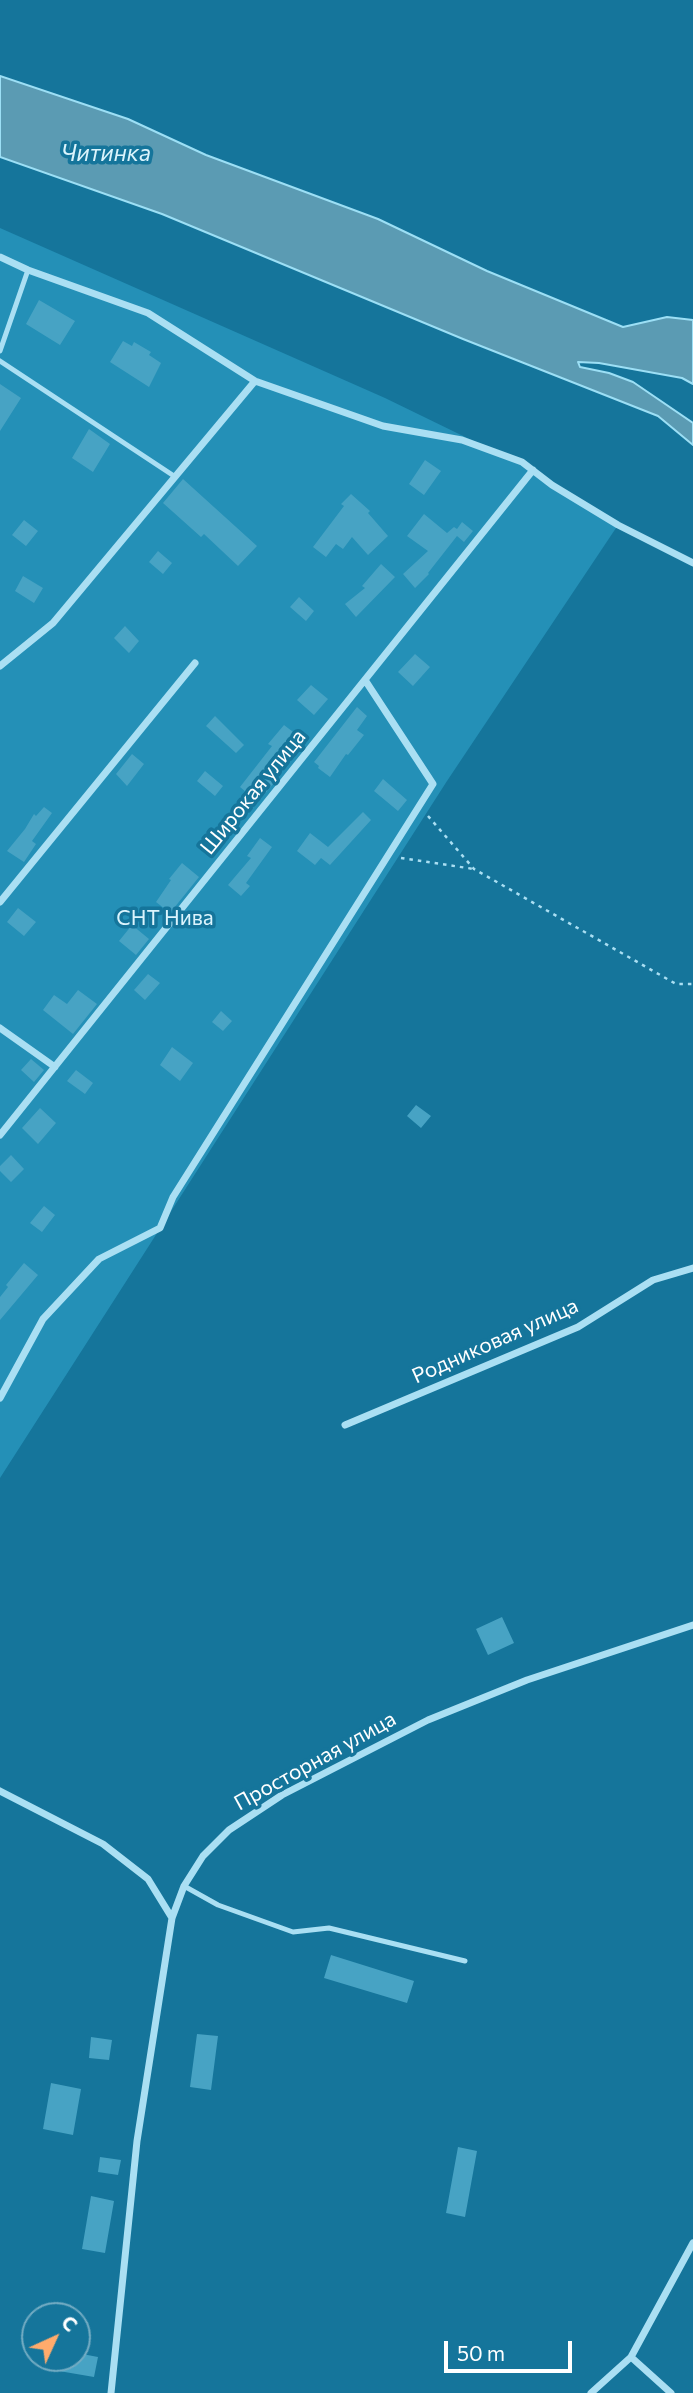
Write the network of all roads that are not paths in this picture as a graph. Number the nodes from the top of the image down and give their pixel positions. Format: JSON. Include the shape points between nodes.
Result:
{"nodes":[{"id":1,"x":0,"y":257,"type":"edge"},
{"id":2,"x":28,"y":270,"type":"junction"},
{"id":3,"x":0,"y":351,"type":"edge"},
{"id":4,"x":0,"y":361,"type":"edge"},
{"id":5,"x":255,"y":381,"type":"junction"},
{"id":6,"x":533,"y":470,"type":"junction"},
{"id":7,"x":174,"y":476,"type":"junction"},
{"id":8,"x":693,"y":563,"type":"edge"},
{"id":9,"x":195,"y":663,"type":"dead end"},
{"id":10,"x":0,"y":666,"type":"edge"},
{"id":11,"x":365,"y":680,"type":"junction"},
{"id":12,"x":0,"y":902,"type":"edge"},
{"id":13,"x":0,"y":1028,"type":"edge"},
{"id":14,"x":55,"y":1067,"type":"junction"},
{"id":15,"x":0,"y":1135,"type":"edge"},
{"id":16,"x":693,"y":1268,"type":"edge"},
{"id":17,"x":0,"y":1398,"type":"edge"},
{"id":18,"x":345,"y":1425,"type":"dead end"},
{"id":19,"x":693,"y":1625,"type":"edge"},
{"id":20,"x":0,"y":1791,"type":"edge"},
{"id":21,"x":184,"y":1886,"type":"junction"},
{"id":22,"x":172,"y":1918,"type":"junction"},
{"id":23,"x":465,"y":1961,"type":"dead end"},
{"id":24,"x":693,"y":2243,"type":"edge"},
{"id":25,"x":631,"y":2357,"type":"junction"},
{"id":26,"x":111,"y":2393,"type":"edge"},
{"id":27,"x":591,"y":2393,"type":"edge"},
{"id":28,"x":671,"y":2393,"type":"edge"}],
"edges":[{"from":1,"to":2,"type":"street"},
{"from":2,"to":3,"type":"lane"},
{"from":2,"to":5,"type":"street","via":[[148,313]]},
{"from":4,"to":7,"type":"lane"},
{"from":5,"to":6,"type":"street","via":[[383,426],[462,440]]},
{"from":5,"to":7,"type":"street"},
{"from":6,"to":8,"type":"street","via":[[618,525]]},
{"from":6,"to":11,"type":"street","name":"Широкая улица"},
{"from":7,"to":10,"type":"street","via":[[53,623]]},
{"from":9,"to":12,"type":"street"},
{"from":11,"to":14,"type":"street","name":"Широкая улица"},
{"from":11,"to":17,"type":"street","via":[[433,783],[173,1197],[160,1228],[99,1259],[43,1319]]},
{"from":13,"to":14,"type":"street"},
{"from":14,"to":15,"type":"street","name":"Широкая улица"},
{"from":16,"to":18,"type":"street","name":"Родниковая улица","via":[[653,1280],[578,1327]]},
{"from":19,"to":21,"type":"street","name":"Просторная улица","via":[[527,1680],[428,1720],[329,1769],[229,1830],[203,1856]]},
{"from":20,"to":22,"type":"street","via":[[103,1844],[148,1879]]},
{"from":21,"to":22,"type":"street","name":"Просторная улица"},
{"from":21,"to":23,"type":"lane","via":[[218,1905],[293,1933],[328,1928]]},
{"from":22,"to":26,"type":"street","name":"Просторная улица","via":[[136,2141]]},
{"from":24,"to":25,"type":"street"},
{"from":25,"to":27,"type":"street"},
{"from":25,"to":28,"type":"street"}]}
